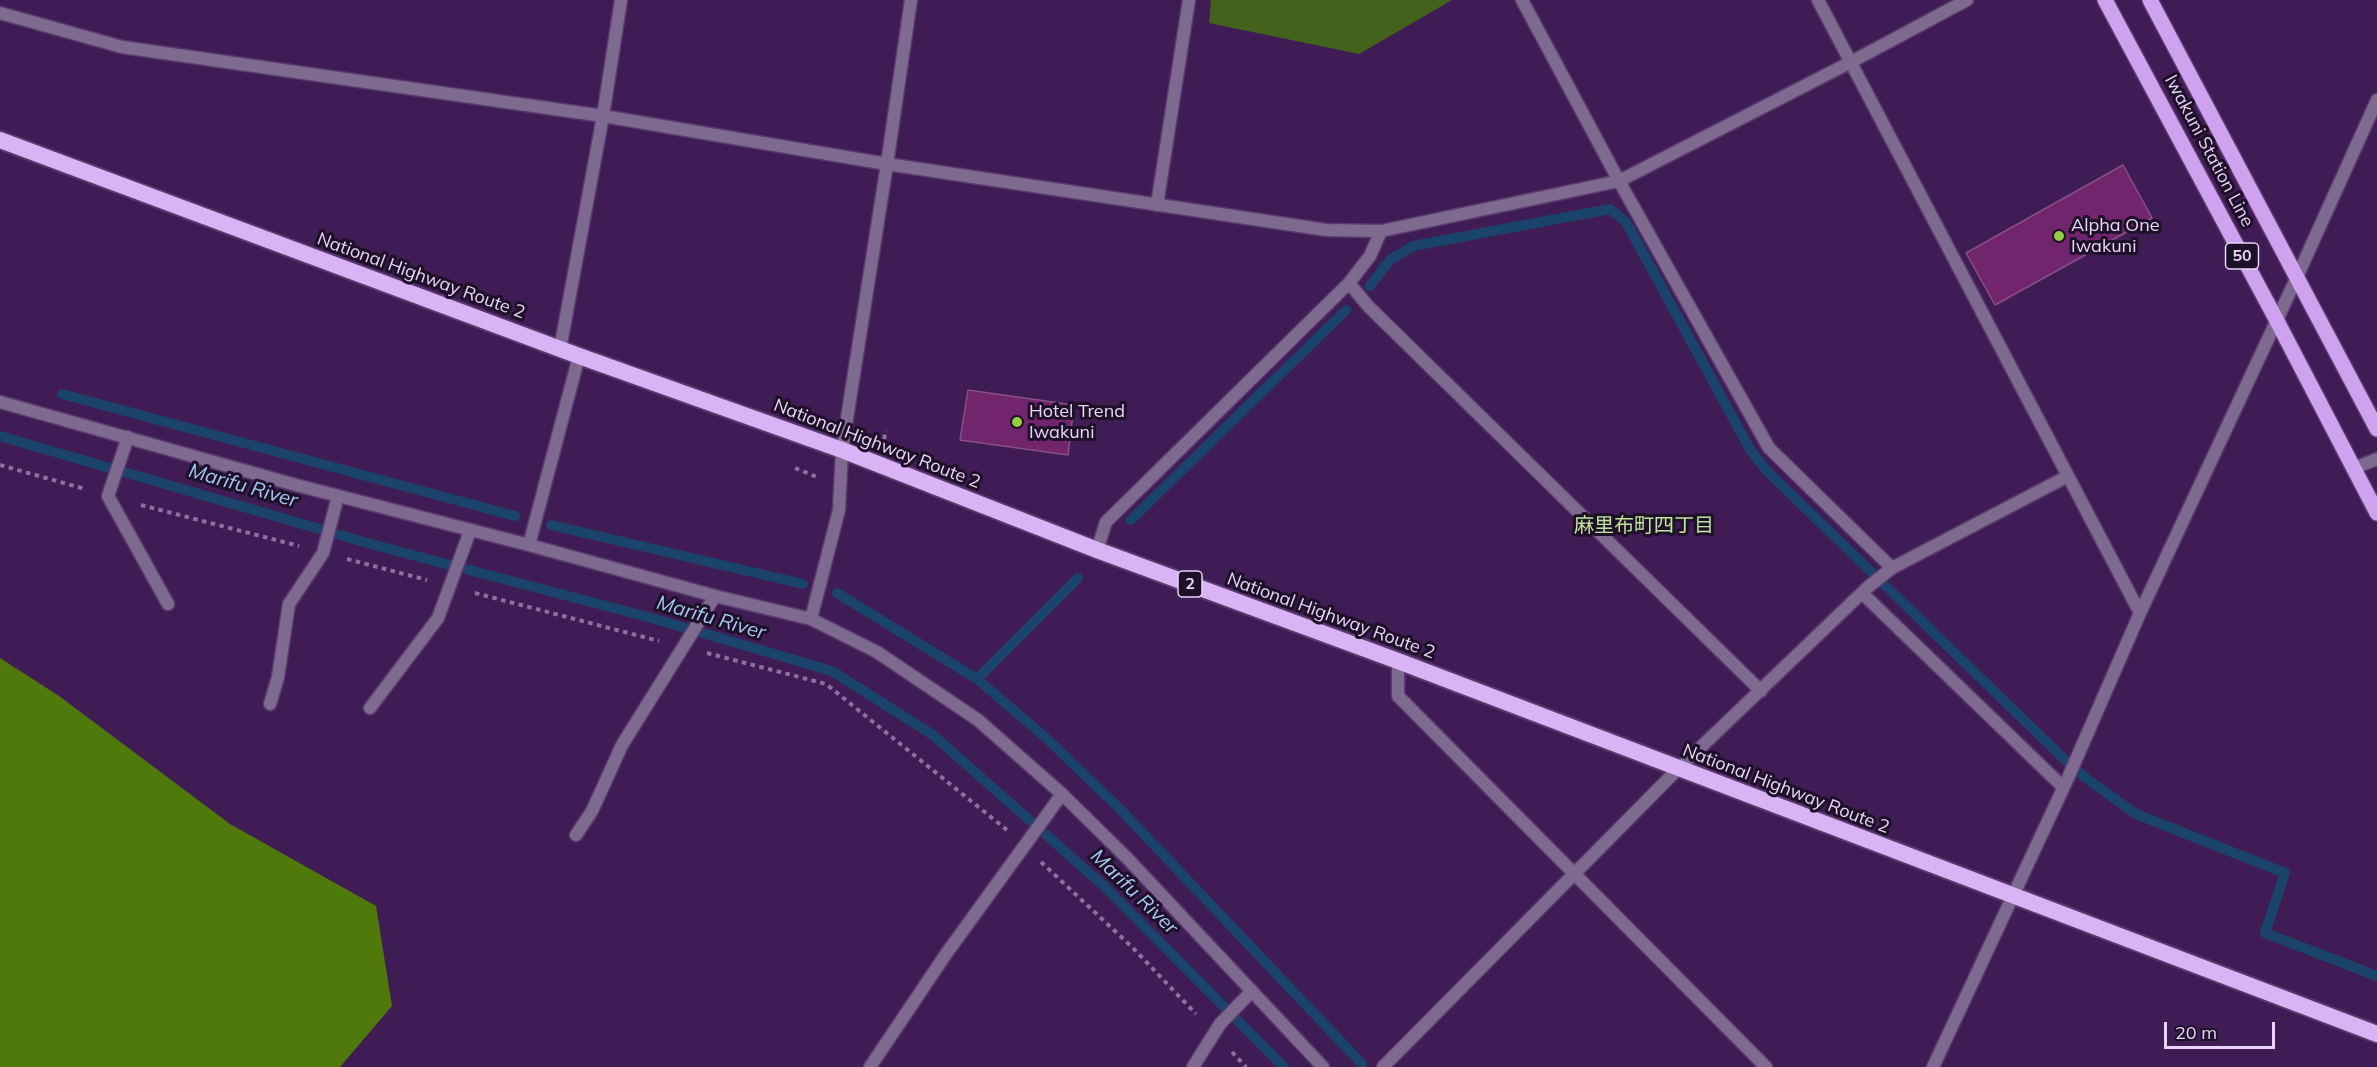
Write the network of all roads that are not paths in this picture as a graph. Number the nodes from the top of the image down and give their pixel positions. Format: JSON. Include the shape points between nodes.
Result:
{"nodes":[{"id":1,"x":621,"y":0,"type":"edge"},
{"id":2,"x":910,"y":0,"type":"edge"},
{"id":3,"x":1189,"y":0,"type":"edge"},
{"id":4,"x":1522,"y":0,"type":"edge"},
{"id":5,"x":1818,"y":0,"type":"edge"},
{"id":6,"x":1967,"y":0,"type":"edge"},
{"id":7,"x":2105,"y":0,"type":"edge"},
{"id":8,"x":2150,"y":0,"type":"edge"},
{"id":9,"x":0,"y":13,"type":"edge"},
{"id":10,"x":1851,"y":62,"type":"junction"},
{"id":11,"x":2377,"y":100,"type":"edge"},
{"id":12,"x":603,"y":116,"type":"junction"},
{"id":13,"x":0,"y":140,"type":"edge"},
{"id":14,"x":888,"y":164,"type":"junction"},
{"id":15,"x":1618,"y":180,"type":"junction"},
{"id":16,"x":1157,"y":205,"type":"junction"},
{"id":17,"x":1381,"y":231,"type":"junction"},
{"id":18,"x":2297,"y":278,"type":"junction"},
{"id":19,"x":1349,"y":283,"type":"junction"},
{"id":20,"x":2276,"y":319,"type":"junction"},
{"id":21,"x":560,"y":348,"type":"junction"},
{"id":22,"x":579,"y":356,"type":"junction"},
{"id":23,"x":0,"y":402,"type":"edge"},
{"id":24,"x":2377,"y":429,"type":"edge"},
{"id":25,"x":128,"y":437,"type":"junction"},
{"id":26,"x":842,"y":450,"type":"junction"},
{"id":27,"x":2377,"y":459,"type":"edge"},
{"id":28,"x":2354,"y":468,"type":"junction"},
{"id":29,"x":2068,"y":476,"type":"junction"},
{"id":30,"x":338,"y":496,"type":"junction"},
{"id":31,"x":2377,"y":513,"type":"edge"},
{"id":32,"x":470,"y":531,"type":"junction"},
{"id":33,"x":529,"y":545,"type":"junction"},
{"id":34,"x":1097,"y":550,"type":"junction"},
{"id":35,"x":1888,"y":571,"type":"junction"},
{"id":36,"x":1865,"y":590,"type":"junction"},
{"id":37,"x":712,"y":601,"type":"junction"},
{"id":38,"x":168,"y":604,"type":"dead end"},
{"id":39,"x":2140,"y":613,"type":"junction"},
{"id":40,"x":811,"y":619,"type":"junction"},
{"id":41,"x":1398,"y":661,"type":"junction"},
{"id":42,"x":1761,"y":691,"type":"junction"},
{"id":43,"x":270,"y":704,"type":"dead end"},
{"id":44,"x":370,"y":708,"type":"dead end"},
{"id":45,"x":1678,"y":769,"type":"junction"},
{"id":46,"x":2066,"y":783,"type":"junction"},
{"id":47,"x":1062,"y":794,"type":"junction"},
{"id":48,"x":576,"y":835,"type":"dead end"},
{"id":49,"x":1576,"y":874,"type":"junction"},
{"id":50,"x":2014,"y":896,"type":"junction"},
{"id":51,"x":1247,"y":995,"type":"junction"},
{"id":52,"x":2377,"y":1034,"type":"edge"},
{"id":53,"x":870,"y":1067,"type":"edge"},
{"id":54,"x":1192,"y":1067,"type":"edge"},
{"id":55,"x":1323,"y":1067,"type":"edge"},
{"id":56,"x":1383,"y":1067,"type":"edge"},
{"id":57,"x":1766,"y":1067,"type":"edge"},
{"id":58,"x":1933,"y":1067,"type":"edge"}],
"edges":[{"from":1,"to":12,"type":"street"},
{"from":2,"to":14,"type":"street"},
{"from":3,"to":16,"type":"street"},
{"from":4,"to":15,"type":"street"},
{"from":5,"to":10,"type":"street"},
{"from":6,"to":10,"type":"street"},
{"from":7,"to":20,"type":"main road","name":"Iwakuni Station Line","number":"50"},
{"from":8,"to":18,"type":"main road","name":"Iwakuni Station Line","number":"50"},
{"from":9,"to":12,"type":"street","via":[[122,47]]},
{"from":10,"to":15,"type":"street"},
{"from":10,"to":29,"type":"street"},
{"from":11,"to":18,"type":"street"},
{"from":12,"to":14,"type":"street"},
{"from":12,"to":21,"type":"street"},
{"from":13,"to":21,"type":"highway","name":"National Highway Route 2","number":"2"},
{"from":14,"to":16,"type":"street"},
{"from":14,"to":26,"type":"street"},
{"from":15,"to":17,"type":"street"},
{"from":15,"to":35,"type":"street","via":[[1769,448]]},
{"from":16,"to":17,"type":"street","via":[[1326,230]]},
{"from":17,"to":19,"type":"street","via":[[1370,256]]},
{"from":18,"to":20,"type":"street"},
{"from":18,"to":24,"type":"main road","name":"Iwakuni Station Line","number":"50"},
{"from":19,"to":34,"type":"street","via":[[1106,522]]},
{"from":19,"to":42,"type":"street"},
{"from":20,"to":28,"type":"main road","name":"Iwakuni Station Line","number":"50"},
{"from":20,"to":39,"type":"street"},
{"from":21,"to":22,"type":"highway","name":"National Highway Route 2","number":"2"},
{"from":22,"to":26,"type":"highway","name":"National Highway Route 2","number":"2"},
{"from":22,"to":33,"type":"street"},
{"from":23,"to":25,"type":"street"},
{"from":25,"to":30,"type":"street"},
{"from":25,"to":38,"type":"street","via":[[110,491]]},
{"from":26,"to":34,"type":"highway","name":"National Highway Route 2","number":"2"},
{"from":26,"to":40,"type":"street","via":[[839,510]]},
{"from":27,"to":28,"type":"street"},
{"from":28,"to":31,"type":"main road","name":"Iwakuni Station Line","number":"50"},
{"from":29,"to":35,"type":"street"},
{"from":29,"to":39,"type":"street"},
{"from":30,"to":32,"type":"street"},
{"from":30,"to":43,"type":"street","via":[[325,548],[289,604]]},
{"from":32,"to":33,"type":"street"},
{"from":32,"to":44,"type":"street","via":[[438,618]]},
{"from":33,"to":37,"type":"street"},
{"from":34,"to":41,"type":"highway","name":"National Highway Route 2","number":"2"},
{"from":35,"to":36,"type":"street"},
{"from":36,"to":42,"type":"street"},
{"from":36,"to":46,"type":"street"},
{"from":37,"to":40,"type":"street"},
{"from":37,"to":48,"type":"street","via":[[622,745]]},
{"from":39,"to":46,"type":"street"},
{"from":40,"to":47,"type":"street","via":[[877,652],[978,720]]},
{"from":41,"to":45,"type":"highway","name":"National Highway Route 2","number":"2"},
{"from":41,"to":49,"type":"street","via":[[1398,696]]},
{"from":42,"to":45,"type":"street"},
{"from":45,"to":49,"type":"street"},
{"from":45,"to":50,"type":"highway","name":"National Highway Route 2","number":"2"},
{"from":46,"to":50,"type":"street"},
{"from":47,"to":51,"type":"street","via":[[1127,858]]},
{"from":47,"to":53,"type":"street"},
{"from":49,"to":56,"type":"street"},
{"from":49,"to":57,"type":"street"},
{"from":50,"to":52,"type":"highway","name":"National Highway Route 2","number":"2"},
{"from":50,"to":58,"type":"street"},
{"from":51,"to":54,"type":"street","via":[[1217,1028]]},
{"from":51,"to":55,"type":"street"}]}
